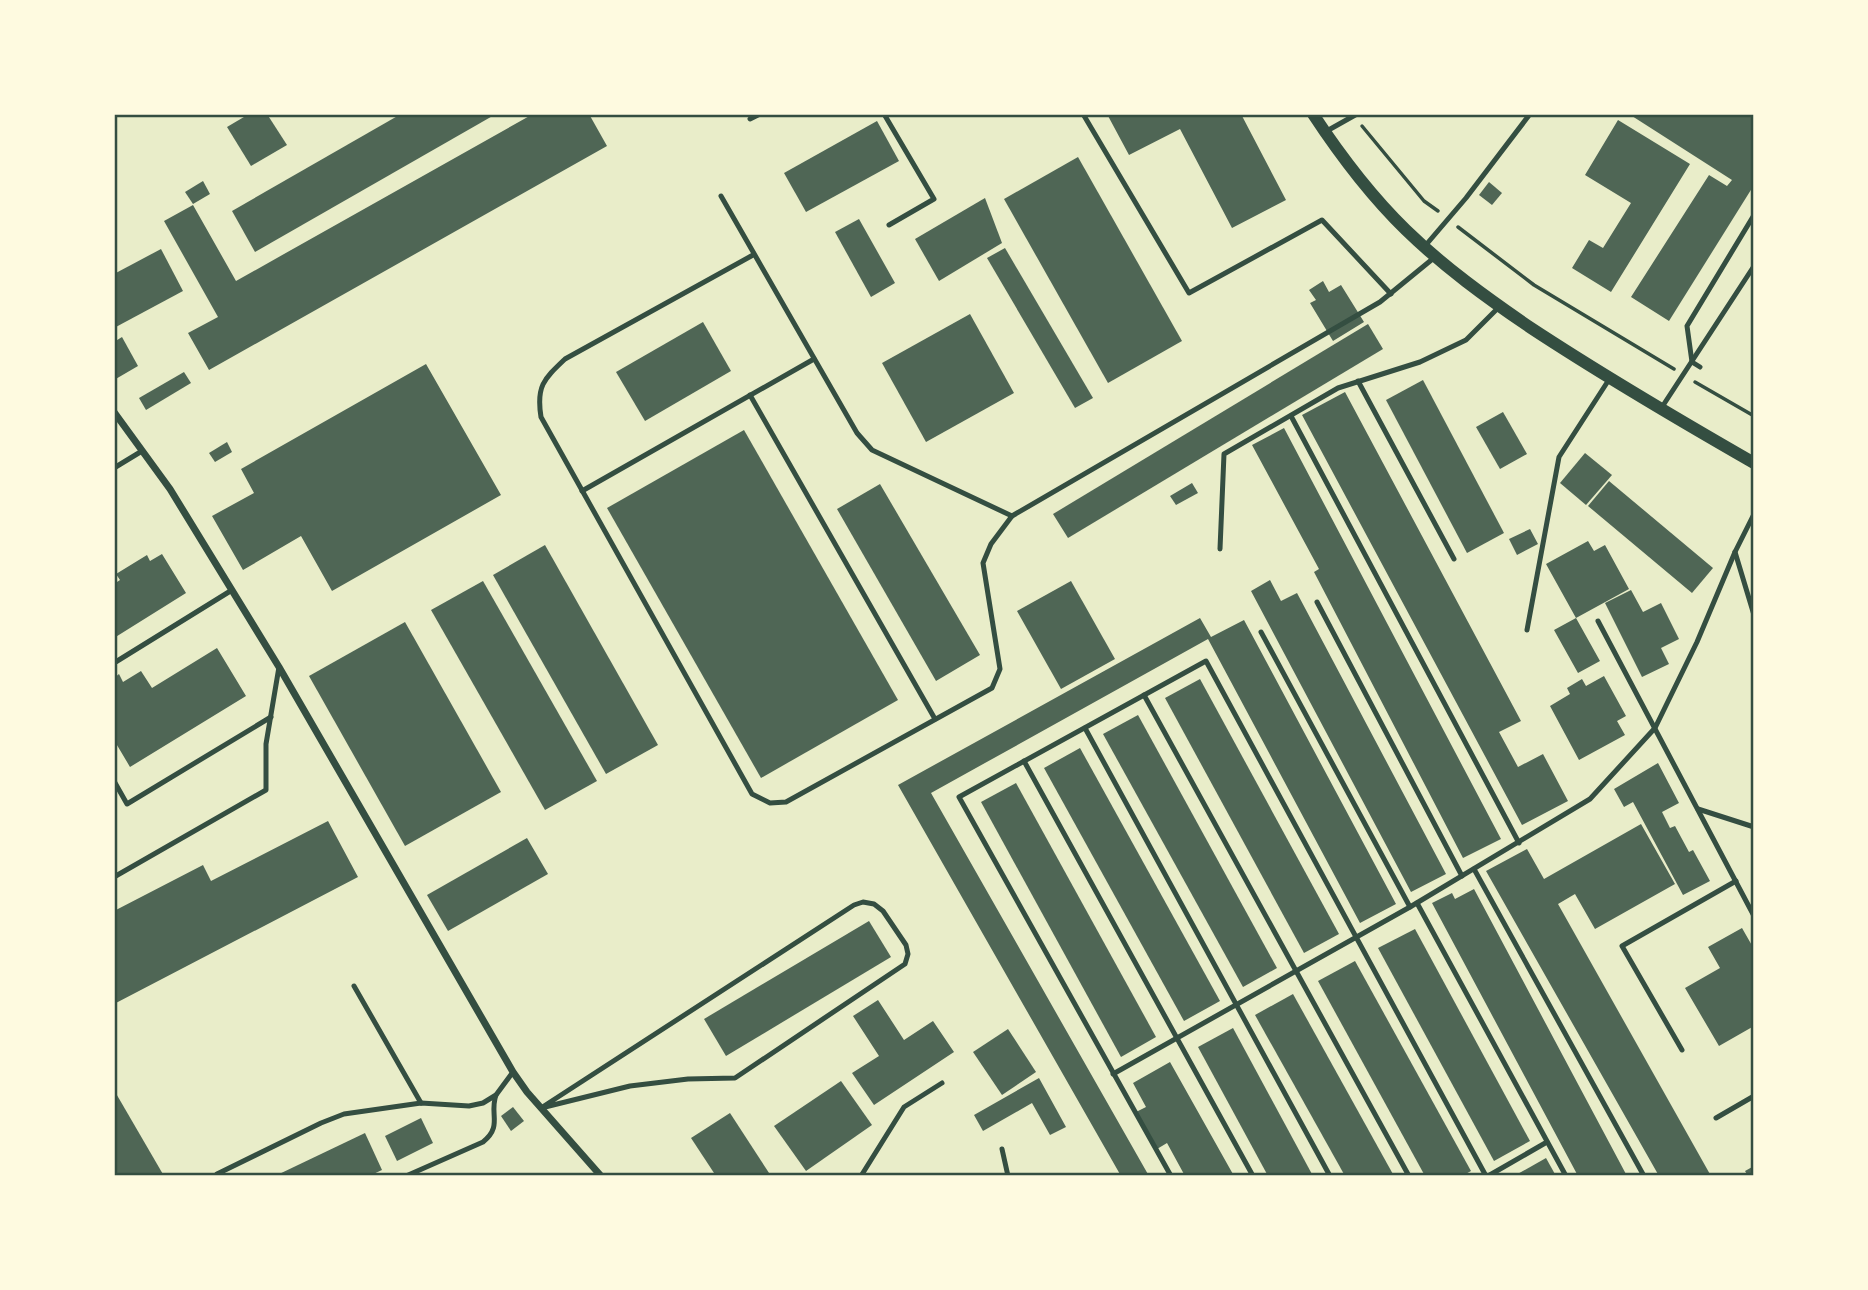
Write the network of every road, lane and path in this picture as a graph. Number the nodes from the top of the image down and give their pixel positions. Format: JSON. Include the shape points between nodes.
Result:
{"nodes":[{"id":1,"x":760,"y":114,"type":"edge"},
{"id":2,"x":884,"y":114,"type":"edge"},
{"id":3,"x":1083,"y":114,"type":"edge"},
{"id":4,"x":1313,"y":114,"type":"edge"},
{"id":5,"x":1530,"y":114,"type":"edge"},
{"id":6,"x":1355,"y":115,"type":"edge"},
{"id":7,"x":750,"y":119,"type":"dead end"},
{"id":8,"x":1325,"y":132,"type":"junction"},
{"id":9,"x":721,"y":196,"type":"dead end"},
{"id":10,"x":1754,"y":215,"type":"edge"},
{"id":11,"x":1448,"y":219,"type":"junction"},
{"id":12,"x":889,"y":225,"type":"dead end"},
{"id":13,"x":1424,"y":247,"type":"junction"},
{"id":14,"x":753,"y":255,"type":"junction"},
{"id":15,"x":1435,"y":257,"type":"junction"},
{"id":16,"x":1754,"y":266,"type":"edge"},
{"id":17,"x":1391,"y":294,"type":"junction"},
{"id":18,"x":1500,"y":306,"type":"junction"},
{"id":19,"x":814,"y":359,"type":"junction"},
{"id":20,"x":1692,"y":362,"type":"junction"},
{"id":21,"x":1700,"y":367,"type":"dead end"},
{"id":22,"x":1683,"y":374,"type":"junction"},
{"id":23,"x":1610,"y":378,"type":"junction"},
{"id":24,"x":1358,"y":381,"type":"junction"},
{"id":25,"x":750,"y":396,"type":"junction"},
{"id":26,"x":1661,"y":409,"type":"junction"},
{"id":27,"x":114,"y":412,"type":"edge"},
{"id":28,"x":1291,"y":416,"type":"junction"},
{"id":29,"x":1754,"y":416,"type":"edge"},
{"id":30,"x":142,"y":451,"type":"junction"},
{"id":31,"x":1754,"y":463,"type":"edge"},
{"id":32,"x":114,"y":468,"type":"edge"},
{"id":33,"x":582,"y":491,"type":"junction"},
{"id":34,"x":1754,"y":514,"type":"edge"},
{"id":35,"x":1012,"y":516,"type":"junction"},
{"id":36,"x":1220,"y":549,"type":"dead end"},
{"id":37,"x":1735,"y":552,"type":"junction"},
{"id":38,"x":1454,"y":559,"type":"dead end"},
{"id":39,"x":232,"y":590,"type":"junction"},
{"id":40,"x":1317,"y":602,"type":"dead end"},
{"id":41,"x":1754,"y":615,"type":"edge"},
{"id":42,"x":1598,"y":621,"type":"dead end"},
{"id":43,"x":1527,"y":630,"type":"dead end"},
{"id":44,"x":1261,"y":632,"type":"dead end"},
{"id":45,"x":114,"y":663,"type":"edge"},
{"id":46,"x":279,"y":667,"type":"junction"},
{"id":47,"x":1144,"y":695,"type":"junction"},
{"id":48,"x":271,"y":717,"type":"junction"},
{"id":49,"x":935,"y":719,"type":"junction"},
{"id":50,"x":1084,"y":728,"type":"junction"},
{"id":51,"x":1655,"y":728,"type":"junction"},
{"id":52,"x":1024,"y":761,"type":"junction"},
{"id":53,"x":114,"y":781,"type":"edge"},
{"id":54,"x":1698,"y":809,"type":"junction"},
{"id":55,"x":1754,"y":827,"type":"edge"},
{"id":56,"x":1519,"y":843,"type":"junction"},
{"id":57,"x":1474,"y":869,"type":"junction"},
{"id":58,"x":1462,"y":876,"type":"junction"},
{"id":59,"x":114,"y":877,"type":"edge"},
{"id":60,"x":1736,"y":881,"type":"junction"},
{"id":61,"x":1417,"y":903,"type":"junction"},
{"id":62,"x":1410,"y":908,"type":"junction"},
{"id":63,"x":1754,"y":916,"type":"edge"},
{"id":64,"x":1356,"y":938,"type":"junction"},
{"id":65,"x":1297,"y":971,"type":"junction"},
{"id":66,"x":354,"y":986,"type":"dead end"},
{"id":67,"x":1237,"y":1004,"type":"junction"},
{"id":68,"x":1176,"y":1039,"type":"junction"},
{"id":69,"x":1682,"y":1050,"type":"dead end"},
{"id":70,"x":513,"y":1072,"type":"junction"},
{"id":71,"x":1113,"y":1074,"type":"junction"},
{"id":72,"x":942,"y":1083,"type":"dead end"},
{"id":73,"x":496,"y":1095,"type":"junction"},
{"id":74,"x":1754,"y":1096,"type":"edge"},
{"id":75,"x":421,"y":1103,"type":"junction"},
{"id":76,"x":541,"y":1108,"type":"junction"},
{"id":77,"x":1716,"y":1118,"type":"dead end"},
{"id":78,"x":1547,"y":1142,"type":"junction"},
{"id":79,"x":1002,"y":1149,"type":"dead end"},
{"id":80,"x":217,"y":1174,"type":"dead end"},
{"id":81,"x":406,"y":1176,"type":"edge"},
{"id":82,"x":601,"y":1176,"type":"edge"},
{"id":83,"x":861,"y":1176,"type":"edge"},
{"id":84,"x":1008,"y":1176,"type":"edge"},
{"id":85,"x":1171,"y":1176,"type":"edge"},
{"id":86,"x":1253,"y":1176,"type":"edge"},
{"id":87,"x":1330,"y":1176,"type":"edge"},
{"id":88,"x":1409,"y":1176,"type":"edge"},
{"id":89,"x":1487,"y":1176,"type":"edge"},
{"id":90,"x":1566,"y":1176,"type":"edge"},
{"id":91,"x":1644,"y":1176,"type":"edge"}],
"edges":[{"from":1,"to":7,"type":"lane"},
{"from":2,"to":12,"type":"lane","via":[[934,199]]},
{"from":3,"to":17,"type":"lane","via":[[1189,293],[1322,220]]},
{"from":4,"to":8,"type":"street"},
{"from":5,"to":11,"type":"lane"},
{"from":6,"to":8,"type":"lane"},
{"from":6,"to":11,"type":"path","via":[[1424,201]]},
{"from":8,"to":13,"type":"street","via":[[1384,208]]},
{"from":9,"to":14,"type":"lane"},
{"from":10,"to":20,"type":"lane","via":[[1687,326]]},
{"from":11,"to":13,"type":"lane"},
{"from":11,"to":22,"type":"path","via":[[1534,285]]},
{"from":13,"to":15,"type":"street"},
{"from":14,"to":19,"type":"lane"},
{"from":14,"to":33,"type":"lane","via":[[565,359],[548,375],[538,396],[541,416]]},
{"from":15,"to":17,"type":"lane"},
{"from":15,"to":18,"type":"street"},
{"from":16,"to":20,"type":"lane","via":[[1728,315]]},
{"from":17,"to":35,"type":"lane"},
{"from":18,"to":23,"type":"street"},
{"from":18,"to":24,"type":"lane","via":[[1466,340],[1420,362]]},
{"from":19,"to":25,"type":"lane"},
{"from":19,"to":35,"type":"lane","via":[[857,433],[872,450]]},
{"from":20,"to":21,"type":"lane"},
{"from":20,"to":22,"type":"lane"},
{"from":22,"to":26,"type":"lane"},
{"from":22,"to":29,"type":"path"},
{"from":23,"to":26,"type":"street"},
{"from":23,"to":43,"type":"lane","via":[[1559,457]]},
{"from":24,"to":28,"type":"lane"},
{"from":24,"to":38,"type":"lane"},
{"from":25,"to":33,"type":"lane"},
{"from":25,"to":49,"type":"lane"},
{"from":26,"to":31,"type":"street"},
{"from":27,"to":30,"type":"street"},
{"from":28,"to":36,"type":"lane","via":[[1224,454]]},
{"from":28,"to":56,"type":"lane"},
{"from":30,"to":32,"type":"lane"},
{"from":30,"to":39,"type":"street"},
{"from":33,"to":49,"type":"lane","via":[[752,794],[770,803],[786,802]]},
{"from":34,"to":37,"type":"lane"},
{"from":35,"to":49,"type":"lane","via":[[990,544],[984,563],[1000,669],[992,688]]},
{"from":37,"to":41,"type":"lane"},
{"from":37,"to":51,"type":"lane"},
{"from":39,"to":45,"type":"lane"},
{"from":39,"to":46,"type":"street"},
{"from":40,"to":58,"type":"lane"},
{"from":42,"to":51,"type":"lane"},
{"from":44,"to":62,"type":"lane"},
{"from":46,"to":48,"type":"lane"},
{"from":46,"to":70,"type":"street"},
{"from":47,"to":50,"type":"lane"},
{"from":47,"to":64,"type":"lane","via":[[1206,661]]},
{"from":47,"to":65,"type":"lane"},
{"from":48,"to":53,"type":"lane","via":[[127,804]]},
{"from":48,"to":59,"type":"lane","via":[[266,790]]},
{"from":50,"to":52,"type":"lane"},
{"from":50,"to":67,"type":"lane"},
{"from":51,"to":54,"type":"lane"},
{"from":51,"to":56,"type":"lane","via":[[1590,799]]},
{"from":52,"to":68,"type":"lane"},
{"from":52,"to":71,"type":"lane","via":[[959,797]]},
{"from":54,"to":55,"type":"lane"},
{"from":54,"to":60,"type":"lane"},
{"from":56,"to":57,"type":"lane"},
{"from":57,"to":58,"type":"lane"},
{"from":57,"to":91,"type":"lane"},
{"from":58,"to":61,"type":"lane"},
{"from":60,"to":63,"type":"lane"},
{"from":60,"to":69,"type":"lane","via":[[1622,946]]},
{"from":61,"to":62,"type":"lane"},
{"from":61,"to":78,"type":"lane"},
{"from":62,"to":64,"type":"lane"},
{"from":64,"to":65,"type":"lane"},
{"from":64,"to":89,"type":"lane"},
{"from":65,"to":67,"type":"lane"},
{"from":65,"to":88,"type":"lane"},
{"from":66,"to":75,"type":"lane"},
{"from":67,"to":68,"type":"lane"},
{"from":67,"to":87,"type":"lane"},
{"from":68,"to":71,"type":"lane"},
{"from":68,"to":86,"type":"lane"},
{"from":70,"to":73,"type":"lane"},
{"from":70,"to":76,"type":"street"},
{"from":71,"to":85,"type":"lane"},
{"from":72,"to":83,"type":"lane","via":[[904,1107]]},
{"from":73,"to":75,"type":"lane","via":[[469,1106]]},
{"from":73,"to":81,"type":"lane","via":[[491,1135]]},
{"from":74,"to":77,"type":"lane"},
{"from":75,"to":80,"type":"lane","via":[[344,1114]]},
{"from":76,"to":76,"type":"lane","via":[[854,905],[874,904],[906,945],[905,964],[898,970],[735,1078],[630,1086]]},
{"from":76,"to":82,"type":"street"},
{"from":78,"to":89,"type":"lane"},
{"from":78,"to":90,"type":"lane"},
{"from":79,"to":84,"type":"lane"}]}
